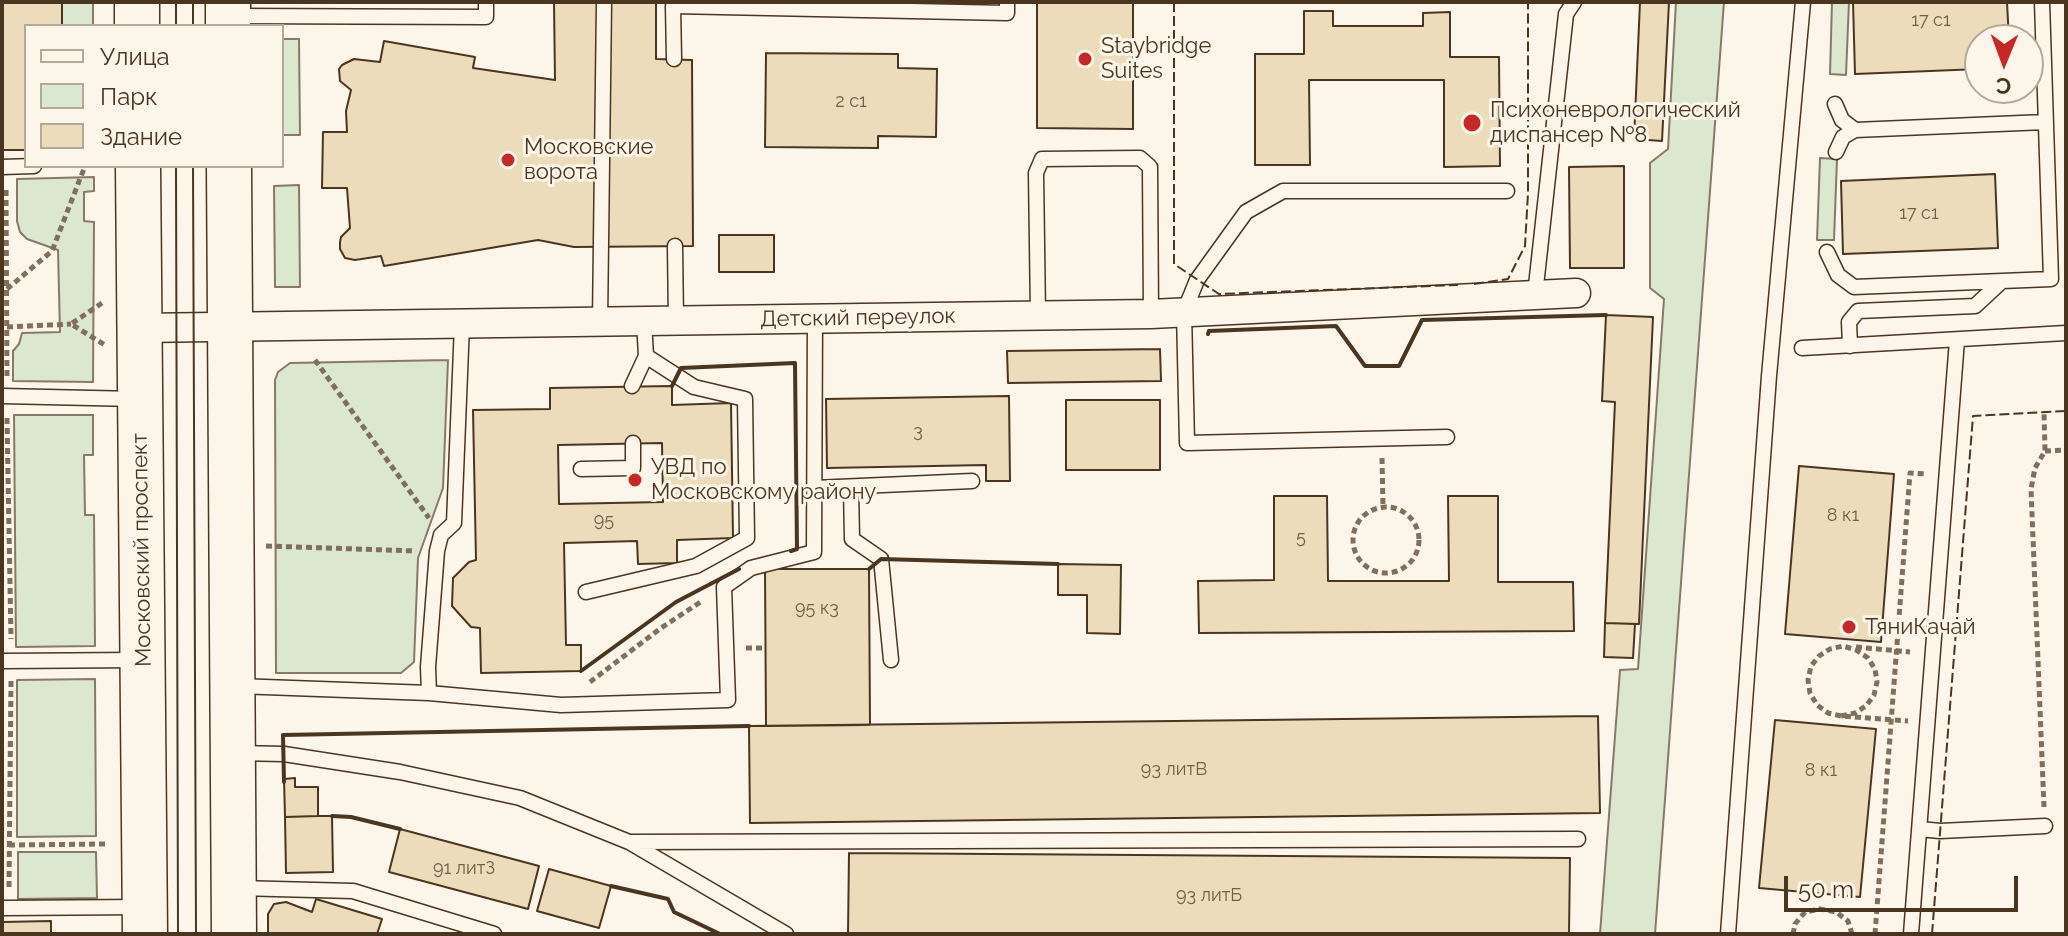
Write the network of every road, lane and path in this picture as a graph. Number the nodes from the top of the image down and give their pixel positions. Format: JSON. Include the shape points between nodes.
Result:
{"nodes":[{"id":1,"x":137,"y":2,"type":"edge"},
{"id":2,"x":486,"y":2,"type":"edge"},
{"id":3,"x":604,"y":2,"type":"edge"},
{"id":4,"x":1007,"y":2,"type":"edge"},
{"id":5,"x":1574,"y":2,"type":"edge"},
{"id":6,"x":1803,"y":2,"type":"edge"},
{"id":7,"x":2042,"y":2,"type":"edge"},
{"id":8,"x":360,"y":9,"type":"edge"},
{"id":9,"x":228,"y":15,"type":"edge"},
{"id":10,"x":137,"y":24,"type":"edge"},
{"id":11,"x":674,"y":59,"type":"dead end"},
{"id":12,"x":1835,"y":104,"type":"dead end"},
{"id":13,"x":2045,"y":122,"type":"junction"},
{"id":14,"x":1855,"y":130,"type":"junction"},
{"id":15,"x":1836,"y":152,"type":"dead end"},
{"id":16,"x":24,"y":166,"type":"edge"},
{"id":17,"x":2,"y":167,"type":"edge"},
{"id":18,"x":84,"y":168,"type":"edge"},
{"id":19,"x":138,"y":168,"type":"edge"},
{"id":20,"x":229,"y":168,"type":"edge"},
{"id":21,"x":1507,"y":191,"type":"dead end"},
{"id":22,"x":675,"y":246,"type":"dead end"},
{"id":23,"x":1827,"y":252,"type":"dead end"},
{"id":24,"x":2059,"y":279,"type":"edge"},
{"id":25,"x":2002,"y":281,"type":"junction"},
{"id":26,"x":7,"y":289,"type":"dead end"},
{"id":27,"x":1576,"y":293,"type":"dead end"},
{"id":28,"x":1535,"y":295,"type":"junction"},
{"id":29,"x":105,"y":301,"type":"dead end"},
{"id":30,"x":1184,"y":312,"type":"junction"},
{"id":31,"x":1151,"y":314,"type":"junction"},
{"id":32,"x":1038,"y":315,"type":"junction"},
{"id":33,"x":815,"y":319,"type":"junction"},
{"id":34,"x":644,"y":321,"type":"junction"},
{"id":35,"x":676,"y":321,"type":"junction"},
{"id":36,"x":600,"y":322,"type":"junction"},
{"id":37,"x":71,"y":324,"type":"junction"},
{"id":38,"x":462,"y":324,"type":"junction"},
{"id":39,"x":7,"y":327,"type":"dead end"},
{"id":40,"x":230,"y":327,"type":"junction"},
{"id":41,"x":2066,"y":333,"type":"edge"},
{"id":42,"x":123,"y":337,"type":"junction"},
{"id":43,"x":1957,"y":340,"type":"junction"},
{"id":44,"x":1850,"y":346,"type":"junction"},
{"id":45,"x":1802,"y":348,"type":"dead end"},
{"id":46,"x":646,"y":356,"type":"junction"},
{"id":47,"x":315,"y":360,"type":"dead end"},
{"id":48,"x":632,"y":386,"type":"dead end"},
{"id":49,"x":2,"y":396,"type":"edge"},
{"id":50,"x":140,"y":399,"type":"junction"},
{"id":51,"x":2044,"y":412,"type":"dead end"},
{"id":52,"x":1382,"y":437,"type":"junction"},
{"id":53,"x":1447,"y":437,"type":"dead end"},
{"id":54,"x":633,"y":443,"type":"dead end"},
{"id":55,"x":2066,"y":450,"type":"edge"},
{"id":56,"x":2045,"y":451,"type":"junction"},
{"id":57,"x":581,"y":469,"type":"dead end"},
{"id":58,"x":1948,"y":476,"type":"junction"},
{"id":59,"x":972,"y":481,"type":"dead end"},
{"id":60,"x":815,"y":488,"type":"junction"},
{"id":61,"x":851,"y":488,"type":"junction"},
{"id":62,"x":1383,"y":507,"type":"junction"},
{"id":63,"x":441,"y":535,"type":"junction"},
{"id":64,"x":265,"y":546,"type":"dead end"},
{"id":65,"x":437,"y":551,"type":"junction"},
{"id":66,"x":724,"y":587,"type":"junction"},
{"id":67,"x":586,"y":592,"type":"dead end"},
{"id":68,"x":1843,"y":646,"type":"junction"},
{"id":69,"x":1897,"y":651,"type":"junction"},
{"id":70,"x":1934,"y":654,"type":"junction"},
{"id":71,"x":143,"y":660,"type":"junction"},
{"id":72,"x":891,"y":660,"type":"dead end"},
{"id":73,"x":7,"y":661,"type":"edge"},
{"id":74,"x":233,"y":686,"type":"junction"},
{"id":75,"x":429,"y":693,"type":"junction"},
{"id":76,"x":561,"y":705,"type":"junction"},
{"id":77,"x":1841,"y":716,"type":"junction"},
{"id":78,"x":1892,"y":720,"type":"junction"},
{"id":79,"x":1928,"y":722,"type":"junction"},
{"id":80,"x":233,"y":753,"type":"junction"},
{"id":81,"x":2045,"y":826,"type":"joint"},
{"id":82,"x":1920,"y":829,"type":"junction"},
{"id":83,"x":1578,"y":839,"type":"dead end"},
{"id":84,"x":629,"y":842,"type":"junction"},
{"id":85,"x":107,"y":844,"type":"dead end"},
{"id":86,"x":9,"y":845,"type":"junction"},
{"id":87,"x":234,"y":888,"type":"junction"},
{"id":88,"x":5,"y":908,"type":"edge"},
{"id":89,"x":145,"y":921,"type":"edge"},
{"id":90,"x":234,"y":934,"type":"edge"},
{"id":91,"x":494,"y":934,"type":"edge"},
{"id":92,"x":786,"y":934,"type":"edge"},
{"id":93,"x":1728,"y":934,"type":"edge"},
{"id":94,"x":1793,"y":934,"type":"edge"},
{"id":95,"x":1852,"y":934,"type":"edge"},
{"id":96,"x":1875,"y":934,"type":"edge"},
{"id":97,"x":1911,"y":934,"type":"edge"}],
"edges":[{"from":1,"to":10,"type":"main road"},
{"from":2,"to":8,"type":"lane","via":[[486,17]]},
{"from":3,"to":36,"type":"lane"},
{"from":4,"to":11,"type":"lane","via":[[1007,13],[673,6]]},
{"from":5,"to":28,"type":"lane","via":[[1566,14]]},
{"from":6,"to":93,"type":"lane"},
{"from":7,"to":13,"type":"lane"},
{"from":8,"to":9,"type":"lane"},
{"from":12,"to":14,"type":"lane","via":[[1842,120]]},
{"from":13,"to":14,"type":"lane"},
{"from":13,"to":24,"type":"lane"},
{"from":14,"to":15,"type":"lane","via":[[1843,137]]},
{"from":16,"to":17,"type":"lane"},
{"from":18,"to":26,"type":"path","via":[[52,251]]},
{"from":19,"to":42,"type":"main road","name":"Московский проспект"},
{"from":20,"to":40,"type":"main road"},
{"from":21,"to":30,"type":"lane","via":[[1283,191],[1246,212],[1197,280]]},
{"from":22,"to":35,"type":"lane"},
{"from":23,"to":25,"type":"lane","via":[[1838,275],[1854,287]]},
{"from":24,"to":25,"type":"lane"},
{"from":25,"to":44,"type":"lane","via":[[1975,306],[1858,311],[1849,322]]},
{"from":27,"to":28,"type":"street","name":"Детский переулок"},
{"from":28,"to":30,"type":"street","name":"Детский переулок"},
{"from":29,"to":37,"type":"path"},
{"from":30,"to":31,"type":"street","name":"Детский переулок"},
{"from":30,"to":52,"type":"lane","via":[[1187,443]]},
{"from":31,"to":32,"type":"street","name":"Детский переулок"},
{"from":31,"to":32,"type":"lane","via":[[1150,167],[1140,158],[1042,159],[1036,173]]},
{"from":32,"to":33,"type":"street","name":"Детский переулок"},
{"from":33,"to":35,"type":"street","name":"Детский переулок"},
{"from":33,"to":60,"type":"lane"},
{"from":34,"to":35,"type":"street","name":"Детский переулок"},
{"from":34,"to":36,"type":"street","name":"Детский переулок"},
{"from":34,"to":46,"type":"lane"},
{"from":36,"to":38,"type":"street","name":"Детский переулок"},
{"from":37,"to":39,"type":"path"},
{"from":37,"to":42,"type":"path"},
{"from":38,"to":40,"type":"street","name":"Детский переулок"},
{"from":38,"to":63,"type":"lane","via":[[454,523]]},
{"from":40,"to":42,"type":"street","name":"Детский переулок"},
{"from":40,"to":74,"type":"main road"},
{"from":41,"to":43,"type":"lane"},
{"from":42,"to":50,"type":"main road","name":"Московский проспект"},
{"from":43,"to":44,"type":"lane"},
{"from":43,"to":58,"type":"lane"},
{"from":44,"to":45,"type":"lane"},
{"from":46,"to":48,"type":"lane"},
{"from":46,"to":67,"type":"lane","via":[[694,387],[745,399],[747,538],[696,566]]},
{"from":47,"to":63,"type":"path"},
{"from":49,"to":50,"type":"lane"},
{"from":50,"to":71,"type":"main road","name":"Московский проспект"},
{"from":51,"to":56,"type":"path"},
{"from":52,"to":53,"type":"lane"},
{"from":52,"to":62,"type":"path"},
{"from":54,"to":57,"type":"lane","via":[[633,468]]},
{"from":55,"to":56,"type":"path"},
{"from":56,"to":81,"type":"path","via":[[2031,489]]},
{"from":58,"to":69,"type":"path","via":[[1910,473]]},
{"from":58,"to":70,"type":"lane"},
{"from":59,"to":61,"type":"lane"},
{"from":60,"to":61,"type":"lane"},
{"from":60,"to":66,"type":"lane","via":[[814,552],[751,568]]},
{"from":61,"to":72,"type":"lane","via":[[852,539],[881,559]]},
{"from":62,"to":62,"type":"path","via":[[1395,508],[1413,521],[1419,542],[1411,563],[1390,573],[1362,563],[1353,544],[1364,515]]},
{"from":63,"to":65,"type":"lane"},
{"from":64,"to":65,"type":"path"},
{"from":65,"to":75,"type":"lane"},
{"from":66,"to":76,"type":"path"},
{"from":66,"to":76,"type":"lane","via":[[728,700]]},
{"from":68,"to":69,"type":"path"},
{"from":68,"to":77,"type":"path","via":[[1819,656],[1808,680],[1817,705]]},
{"from":68,"to":77,"type":"path","via":[[1868,658],[1877,682],[1866,706]]},
{"from":69,"to":70,"type":"path"},
{"from":69,"to":78,"type":"path"},
{"from":70,"to":79,"type":"lane"},
{"from":71,"to":73,"type":"lane"},
{"from":71,"to":89,"type":"main road","name":"Московский проспект"},
{"from":73,"to":86,"type":"path"},
{"from":74,"to":75,"type":"lane"},
{"from":74,"to":80,"type":"main road"},
{"from":75,"to":76,"type":"lane"},
{"from":77,"to":78,"type":"path"},
{"from":78,"to":79,"type":"path"},
{"from":78,"to":96,"type":"path"},
{"from":79,"to":82,"type":"lane"},
{"from":80,"to":84,"type":"lane","via":[[313,758],[520,798]]},
{"from":80,"to":87,"type":"main road"},
{"from":81,"to":82,"type":"lane"},
{"from":82,"to":97,"type":"lane"},
{"from":83,"to":84,"type":"lane"},
{"from":84,"to":92,"type":"lane"},
{"from":85,"to":86,"type":"path"},
{"from":86,"to":88,"type":"path"},
{"from":87,"to":90,"type":"main road"},
{"from":87,"to":91,"type":"lane","via":[[353,891]]},
{"from":88,"to":89,"type":"lane"},
{"from":94,"to":95,"type":"path","via":[[1805,912],[1820,909],[1848,921]]}]}
